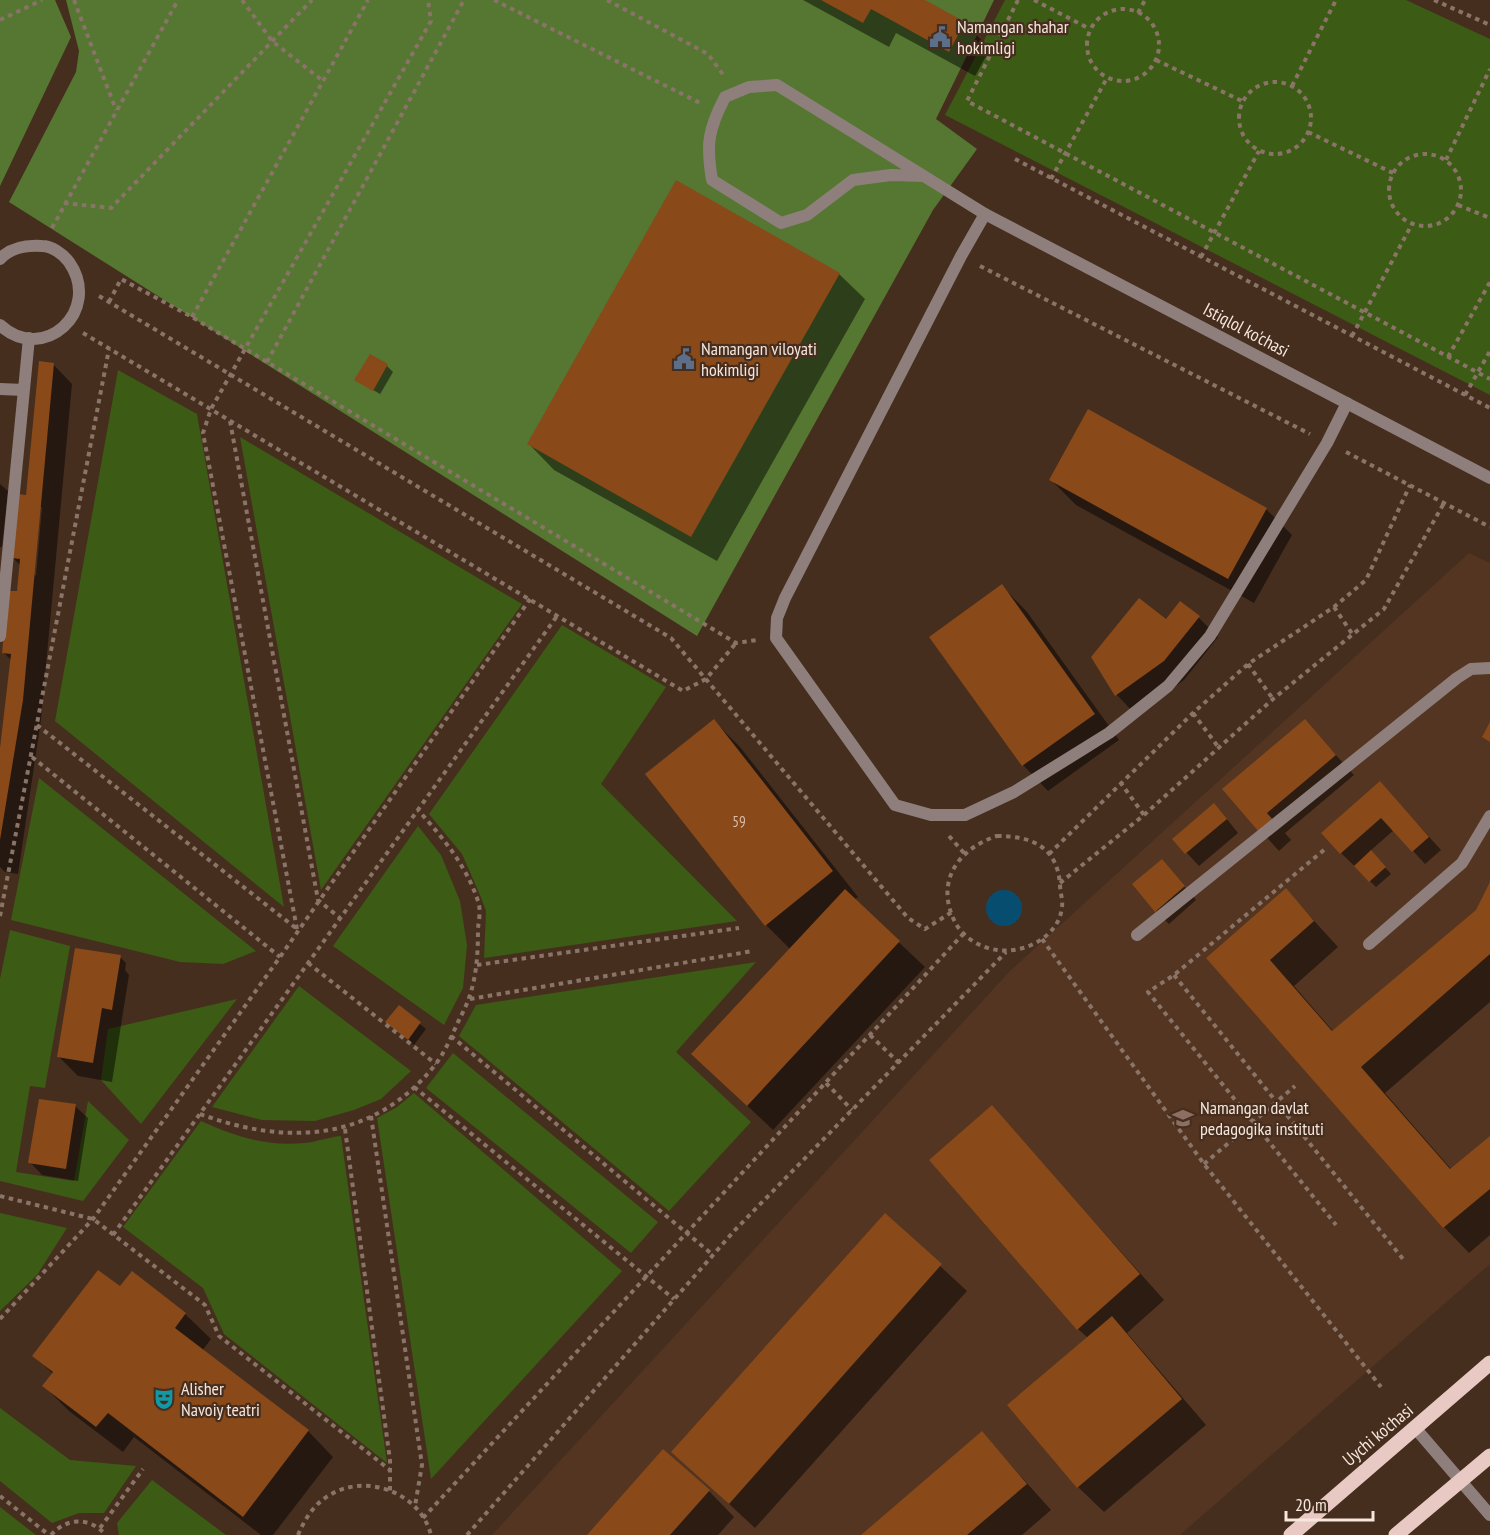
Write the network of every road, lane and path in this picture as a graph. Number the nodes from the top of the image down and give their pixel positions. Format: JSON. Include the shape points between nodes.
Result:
{"nodes":[{"id":1,"x":42,"y":0,"type":"edge"},
{"id":2,"x":74,"y":0,"type":"edge"},
{"id":3,"x":177,"y":0,"type":"edge"},
{"id":4,"x":242,"y":0,"type":"edge"},
{"id":5,"x":312,"y":0,"type":"edge"},
{"id":6,"x":368,"y":0,"type":"edge"},
{"id":7,"x":428,"y":0,"type":"edge"},
{"id":8,"x":464,"y":0,"type":"edge"},
{"id":9,"x":494,"y":0,"type":"edge"},
{"id":10,"x":607,"y":0,"type":"edge"},
{"id":11,"x":1018,"y":0,"type":"edge"},
{"id":12,"x":1034,"y":0,"type":"edge"},
{"id":13,"x":1145,"y":0,"type":"edge"},
{"id":14,"x":1336,"y":0,"type":"edge"},
{"id":15,"x":1434,"y":0,"type":"edge"},
{"id":16,"x":1138,"y":13,"type":"junction"},
{"id":17,"x":0,"y":20,"type":"edge"},
{"id":18,"x":1490,"y":25,"type":"edge"},
{"id":19,"x":1090,"y":29,"type":"junction"},
{"id":20,"x":272,"y":41,"type":"junction"},
{"id":21,"x":1156,"y":60,"type":"junction"},
{"id":22,"x":1490,"y":69,"type":"edge"},
{"id":23,"x":1107,"y":78,"type":"junction"},
{"id":24,"x":323,"y":81,"type":"junction"},
{"id":25,"x":716,"y":85,"type":"dead end"},
{"id":26,"x":1292,"y":86,"type":"junction"},
{"id":27,"x":1242,"y":101,"type":"junction"},
{"id":28,"x":702,"y":104,"type":"dead end"},
{"id":29,"x":116,"y":110,"type":"junction"},
{"id":30,"x":1308,"y":132,"type":"junction"},
{"id":31,"x":1259,"y":151,"type":"junction"},
{"id":32,"x":1065,"y":153,"type":"junction"},
{"id":33,"x":1015,"y":159,"type":"dead end"},
{"id":34,"x":1446,"y":160,"type":"junction"},
{"id":35,"x":1393,"y":174,"type":"junction"},
{"id":36,"x":924,"y":176,"type":"junction"},
{"id":37,"x":1051,"y":178,"type":"junction"},
{"id":38,"x":64,"y":203,"type":"junction"},
{"id":39,"x":1458,"y":204,"type":"junction"},
{"id":40,"x":985,"y":214,"type":"junction"},
{"id":41,"x":1490,"y":218,"type":"edge"},
{"id":42,"x":1412,"y":224,"type":"junction"},
{"id":43,"x":1214,"y":232,"type":"junction"},
{"id":44,"x":47,"y":246,"type":"junction"},
{"id":45,"x":961,"y":256,"type":"junction"},
{"id":46,"x":1201,"y":257,"type":"junction"},
{"id":47,"x":0,"y":259,"type":"edge"},
{"id":48,"x":1490,"y":282,"type":"edge"},
{"id":49,"x":79,"y":284,"type":"junction"},
{"id":50,"x":109,"y":302,"type":"junction"},
{"id":51,"x":1364,"y":312,"type":"junction"},
{"id":52,"x":192,"y":317,"type":"junction"},
{"id":53,"x":67,"y":323,"type":"junction"},
{"id":54,"x":0,"y":327,"type":"edge"},
{"id":55,"x":1352,"y":336,"type":"junction"},
{"id":56,"x":29,"y":338,"type":"junction"},
{"id":57,"x":109,"y":349,"type":"junction"},
{"id":58,"x":246,"y":349,"type":"junction"},
{"id":59,"x":1490,"y":351,"type":"edge"},
{"id":60,"x":1448,"y":357,"type":"junction"},
{"id":61,"x":267,"y":362,"type":"junction"},
{"id":62,"x":1478,"y":373,"type":"junction"},
{"id":63,"x":231,"y":375,"type":"junction"},
{"id":64,"x":1490,"y":379,"type":"edge"},
{"id":65,"x":0,"y":389,"type":"edge"},
{"id":66,"x":24,"y":390,"type":"junction"},
{"id":67,"x":1465,"y":395,"type":"junction"},
{"id":68,"x":1347,"y":404,"type":"junction"},
{"id":69,"x":1490,"y":408,"type":"edge"},
{"id":70,"x":211,"y":409,"type":"junction"},
{"id":71,"x":230,"y":420,"type":"junction"},
{"id":72,"x":1327,"y":442,"type":"junction"},
{"id":73,"x":1490,"y":478,"type":"edge"},
{"id":74,"x":1410,"y":485,"type":"junction"},
{"id":75,"x":1444,"y":503,"type":"junction"},
{"id":76,"x":1490,"y":527,"type":"edge"},
{"id":77,"x":530,"y":600,"type":"junction"},
{"id":78,"x":1334,"y":607,"type":"junction"},
{"id":79,"x":558,"y":616,"type":"junction"},
{"id":80,"x":1353,"y":635,"type":"junction"},
{"id":81,"x":0,"y":636,"type":"edge"},
{"id":82,"x":776,"y":638,"type":"junction"},
{"id":83,"x":736,"y":643,"type":"junction"},
{"id":84,"x":1248,"y":664,"type":"junction"},
{"id":85,"x":1490,"y":668,"type":"edge"},
{"id":86,"x":706,"y":679,"type":"junction"},
{"id":87,"x":1273,"y":699,"type":"junction"},
{"id":88,"x":1193,"y":712,"type":"junction"},
{"id":89,"x":37,"y":725,"type":"junction"},
{"id":90,"x":1219,"y":748,"type":"junction"},
{"id":91,"x":32,"y":757,"type":"junction"},
{"id":92,"x":1120,"y":782,"type":"junction"},
{"id":93,"x":418,"y":810,"type":"junction"},
{"id":94,"x":1144,"y":815,"type":"junction"},
{"id":95,"x":1490,"y":816,"type":"edge"},
{"id":96,"x":1324,"y":850,"type":"dead end"},
{"id":97,"x":1049,"y":854,"type":"junction"},
{"id":98,"x":1059,"y":883,"type":"junction"},
{"id":99,"x":318,"y":900,"type":"junction"},
{"id":100,"x":952,"y":912,"type":"junction"},
{"id":101,"x":0,"y":916,"type":"edge"},
{"id":102,"x":340,"y":918,"type":"junction"},
{"id":103,"x":739,"y":928,"type":"dead end"},
{"id":104,"x":297,"y":929,"type":"junction"},
{"id":105,"x":964,"y":933,"type":"junction"},
{"id":106,"x":1137,"y":936,"type":"dead end"},
{"id":107,"x":1042,"y":939,"type":"junction"},
{"id":108,"x":1369,"y":944,"type":"dead end"},
{"id":109,"x":753,"y":951,"type":"dead end"},
{"id":110,"x":1006,"y":952,"type":"junction"},
{"id":111,"x":280,"y":957,"type":"junction"},
{"id":112,"x":308,"y":963,"type":"junction"},
{"id":113,"x":477,"y":964,"type":"junction"},
{"id":114,"x":1174,"y":975,"type":"junction"},
{"id":115,"x":470,"y":999,"type":"junction"},
{"id":116,"x":870,"y":1035,"type":"junction"},
{"id":117,"x":451,"y":1036,"type":"junction"},
{"id":118,"x":899,"y":1063,"type":"junction"},
{"id":119,"x":436,"y":1064,"type":"junction"},
{"id":120,"x":826,"y":1083,"type":"junction"},
{"id":121,"x":1295,"y":1086,"type":"dead end"},
{"id":122,"x":414,"y":1087,"type":"junction"},
{"id":123,"x":1276,"y":1102,"type":"junction"},
{"id":124,"x":852,"y":1110,"type":"junction"},
{"id":125,"x":200,"y":1114,"type":"junction"},
{"id":126,"x":371,"y":1116,"type":"junction"},
{"id":127,"x":1253,"y":1123,"type":"junction"},
{"id":128,"x":345,"y":1129,"type":"junction"},
{"id":129,"x":1204,"y":1164,"type":"junction"},
{"id":130,"x":0,"y":1196,"type":"edge"},
{"id":131,"x":93,"y":1219,"type":"junction"},
{"id":132,"x":1335,"y":1225,"type":"dead end"},
{"id":133,"x":686,"y":1233,"type":"junction"},
{"id":134,"x":113,"y":1235,"type":"junction"},
{"id":135,"x":713,"y":1255,"type":"junction"},
{"id":136,"x":1403,"y":1259,"type":"dead end"},
{"id":137,"x":646,"y":1276,"type":"junction"},
{"id":138,"x":674,"y":1299,"type":"junction"},
{"id":139,"x":0,"y":1319,"type":"edge"},
{"id":140,"x":1490,"y":1363,"type":"edge"},
{"id":141,"x":1381,"y":1387,"type":"dead end"},
{"id":142,"x":1416,"y":1429,"type":"junction"},
{"id":143,"x":1490,"y":1456,"type":"edge"},
{"id":144,"x":143,"y":1470,"type":"dead end"},
{"id":145,"x":390,"y":1470,"type":"junction"},
{"id":146,"x":1462,"y":1481,"type":"junction"},
{"id":147,"x":390,"y":1491,"type":"junction"},
{"id":148,"x":0,"y":1497,"type":"edge"},
{"id":149,"x":415,"y":1506,"type":"junction"},
{"id":150,"x":1490,"y":1515,"type":"edge"},
{"id":151,"x":423,"y":1518,"type":"junction"},
{"id":152,"x":100,"y":1528,"type":"junction"},
{"id":153,"x":50,"y":1535,"type":"edge"},
{"id":154,"x":106,"y":1535,"type":"edge"},
{"id":155,"x":298,"y":1535,"type":"edge"},
{"id":156,"x":431,"y":1535,"type":"edge"},
{"id":157,"x":467,"y":1535,"type":"edge"},
{"id":158,"x":1291,"y":1535,"type":"edge"},
{"id":159,"x":1396,"y":1535,"type":"edge"}],
"edges":[{"from":1,"to":17,"type":"path"},
{"from":2,"to":29,"type":"path"},
{"from":3,"to":29,"type":"path"},
{"from":4,"to":20,"type":"path"},
{"from":5,"to":20,"type":"path"},
{"from":6,"to":24,"type":"path"},
{"from":7,"to":58,"type":"path","via":[[431,21]]},
{"from":8,"to":61,"type":"path"},
{"from":9,"to":28,"type":"path"},
{"from":10,"to":25,"type":"path","via":[[708,54],[724,76]]},
{"from":11,"to":32,"type":"path","via":[[967,100]]},
{"from":12,"to":19,"type":"path"},
{"from":13,"to":16,"type":"path"},
{"from":14,"to":26,"type":"path"},
{"from":15,"to":18,"type":"path"},
{"from":16,"to":19,"type":"path","via":[[1120,9],[1108,12]]},
{"from":16,"to":21,"type":"path","via":[[1152,24],[1158,36]]},
{"from":19,"to":23,"type":"path","via":[[1087,52],[1098,72]]},
{"from":20,"to":24,"type":"path"},
{"from":20,"to":38,"type":"path","via":[[111,208]]},
{"from":21,"to":23,"type":"path","via":[[1150,70],[1130,81]]},
{"from":21,"to":27,"type":"path"},
{"from":22,"to":34,"type":"path"},
{"from":23,"to":32,"type":"path"},
{"from":24,"to":52,"type":"path"},
{"from":26,"to":27,"type":"path","via":[[1272,81],[1260,84]]},
{"from":26,"to":30,"type":"path","via":[[1305,97],[1310,108]]},
{"from":27,"to":31,"type":"path","via":[[1239,124],[1243,135]]},
{"from":29,"to":38,"type":"path"},
{"from":30,"to":31,"type":"path","via":[[1293,149],[1282,153]]},
{"from":30,"to":35,"type":"path"},
{"from":31,"to":43,"type":"path"},
{"from":32,"to":37,"type":"path"},
{"from":32,"to":43,"type":"path"},
{"from":33,"to":37,"type":"path"},
{"from":34,"to":35,"type":"path","via":[[1428,154],[1410,156]]},
{"from":34,"to":39,"type":"path","via":[[1460,180]]},
{"from":35,"to":42,"type":"path","via":[[1389,184],[1393,207]]},
{"from":36,"to":36,"type":"street","name":"Istiqlol ko'chasi","via":[[777,85],[749,87],[725,97],[710,126],[712,180],[781,223],[807,215],[853,180]]},
{"from":36,"to":40,"type":"street","name":"Istiqlol ko'chasi"},
{"from":37,"to":46,"type":"path"},
{"from":38,"to":44,"type":"path"},
{"from":39,"to":41,"type":"path"},
{"from":39,"to":42,"type":"path","via":[[1443,222]]},
{"from":40,"to":45,"type":"street"},
{"from":40,"to":68,"type":"street","name":"Istiqlol ko'chasi"},
{"from":42,"to":51,"type":"path"},
{"from":43,"to":46,"type":"path"},
{"from":43,"to":51,"type":"path"},
{"from":44,"to":47,"type":"street","via":[[26,244]]},
{"from":44,"to":49,"type":"street","via":[[65,256]]},
{"from":45,"to":72,"type":"path"},
{"from":45,"to":82,"type":"street","via":[[785,598],[777,618]]},
{"from":46,"to":55,"type":"path"},
{"from":48,"to":60,"type":"path"},
{"from":49,"to":50,"type":"path"},
{"from":49,"to":53,"type":"street","via":[[81,294],[75,315]]},
{"from":50,"to":52,"type":"path","via":[[121,279]]},
{"from":50,"to":63,"type":"path"},
{"from":51,"to":55,"type":"path"},
{"from":51,"to":60,"type":"path"},
{"from":52,"to":58,"type":"path"},
{"from":53,"to":56,"type":"street","via":[[41,339]]},
{"from":53,"to":57,"type":"path"},
{"from":54,"to":56,"type":"street"},
{"from":55,"to":67,"type":"path"},
{"from":56,"to":66,"type":"street"},
{"from":57,"to":70,"type":"path"},
{"from":57,"to":89,"type":"path"},
{"from":58,"to":61,"type":"path"},
{"from":58,"to":63,"type":"path"},
{"from":59,"to":62,"type":"path"},
{"from":60,"to":62,"type":"path"},
{"from":61,"to":83,"type":"path"},
{"from":62,"to":64,"type":"path"},
{"from":62,"to":67,"type":"path"},
{"from":63,"to":70,"type":"path"},
{"from":63,"to":86,"type":"path","via":[[671,638]]},
{"from":65,"to":66,"type":"street"},
{"from":66,"to":81,"type":"street"},
{"from":67,"to":69,"type":"path"},
{"from":68,"to":72,"type":"street"},
{"from":68,"to":73,"type":"street","name":"Istiqlol ko'chasi"},
{"from":70,"to":71,"type":"path"},
{"from":70,"to":104,"type":"path","via":[[203,433]]},
{"from":71,"to":77,"type":"path"},
{"from":71,"to":99,"type":"path"},
{"from":72,"to":74,"type":"path"},
{"from":72,"to":82,"type":"street","via":[[1209,636],[1168,686],[1109,733],[1014,792],[965,815],[931,815],[895,805]]},
{"from":74,"to":75,"type":"path"},
{"from":74,"to":78,"type":"path","via":[[1366,580]]},
{"from":75,"to":76,"type":"path"},
{"from":75,"to":80,"type":"path","via":[[1384,609]]},
{"from":77,"to":79,"type":"path"},
{"from":77,"to":99,"type":"path"},
{"from":78,"to":80,"type":"path"},
{"from":78,"to":84,"type":"path"},
{"from":79,"to":86,"type":"path","via":[[683,691]]},
{"from":79,"to":93,"type":"path"},
{"from":80,"to":87,"type":"path"},
{"from":82,"to":83,"type":"path"},
{"from":83,"to":86,"type":"path"},
{"from":84,"to":87,"type":"path"},
{"from":84,"to":88,"type":"path"},
{"from":85,"to":106,"type":"street","via":[[1471,669],[1457,678]]},
{"from":86,"to":100,"type":"path","via":[[908,918],[925,929]]},
{"from":87,"to":90,"type":"path"},
{"from":88,"to":90,"type":"path"},
{"from":88,"to":92,"type":"path"},
{"from":89,"to":91,"type":"path"},
{"from":89,"to":104,"type":"path"},
{"from":90,"to":94,"type":"path"},
{"from":91,"to":101,"type":"path"},
{"from":91,"to":111,"type":"path"},
{"from":92,"to":94,"type":"path"},
{"from":92,"to":97,"type":"path"},
{"from":93,"to":102,"type":"path"},
{"from":93,"to":113,"type":"path","via":[[452,848],[479,903]]},
{"from":94,"to":98,"type":"path"},
{"from":95,"to":108,"type":"street","via":[[1462,863]]},
{"from":96,"to":114,"type":"path"},
{"from":97,"to":98,"type":"path","via":[[1059,870]]},
{"from":97,"to":100,"type":"path","via":[[1034,842],[1016,836],[997,836],[979,842],[964,853],[953,870],[948,888]]},
{"from":98,"to":107,"type":"path","via":[[1062,907],[1055,925]]},
{"from":99,"to":102,"type":"path"},
{"from":99,"to":104,"type":"path"},
{"from":100,"to":105,"type":"path"},
{"from":102,"to":112,"type":"path"},
{"from":103,"to":113,"type":"path"},
{"from":104,"to":111,"type":"path"},
{"from":105,"to":110,"type":"path","via":[[987,949]]},
{"from":105,"to":116,"type":"path"},
{"from":107,"to":110,"type":"path","via":[[1025,949]]},
{"from":107,"to":129,"type":"path"},
{"from":109,"to":115,"type":"path"},
{"from":110,"to":118,"type":"path"},
{"from":111,"to":131,"type":"path"},
{"from":112,"to":119,"type":"path"},
{"from":112,"to":125,"type":"path"},
{"from":113,"to":115,"type":"path"},
{"from":114,"to":123,"type":"path"},
{"from":114,"to":127,"type":"path","via":[[1148,992]]},
{"from":115,"to":117,"type":"path"},
{"from":116,"to":118,"type":"path"},
{"from":116,"to":120,"type":"path"},
{"from":117,"to":119,"type":"path"},
{"from":117,"to":133,"type":"path"},
{"from":118,"to":124,"type":"path"},
{"from":119,"to":122,"type":"path"},
{"from":120,"to":124,"type":"path"},
{"from":120,"to":133,"type":"path"},
{"from":121,"to":123,"type":"path"},
{"from":122,"to":126,"type":"path"},
{"from":122,"to":137,"type":"path"},
{"from":123,"to":127,"type":"path"},
{"from":123,"to":136,"type":"path"},
{"from":124,"to":135,"type":"path"},
{"from":125,"to":128,"type":"path","via":[[236,1127],[282,1134]]},
{"from":125,"to":134,"type":"path"},
{"from":126,"to":128,"type":"path"},
{"from":126,"to":149,"type":"path","via":[[422,1465]]},
{"from":127,"to":129,"type":"path"},
{"from":127,"to":132,"type":"path"},
{"from":128,"to":145,"type":"path"},
{"from":129,"to":141,"type":"path"},
{"from":130,"to":131,"type":"path"},
{"from":131,"to":134,"type":"path"},
{"from":131,"to":139,"type":"path"},
{"from":133,"to":135,"type":"path"},
{"from":133,"to":137,"type":"path"},
{"from":134,"to":145,"type":"path","via":[[205,1305],[219,1336]]},
{"from":135,"to":138,"type":"path"},
{"from":137,"to":138,"type":"path"},
{"from":137,"to":151,"type":"path"},
{"from":138,"to":157,"type":"path"},
{"from":140,"to":142,"type":"main road","name":"Uychi ko’chasi"},
{"from":142,"to":146,"type":"street"},
{"from":142,"to":158,"type":"main road","name":"Uychi ko’chasi"},
{"from":143,"to":146,"type":"main road"},
{"from":144,"to":152,"type":"path"},
{"from":145,"to":147,"type":"path"},
{"from":146,"to":150,"type":"street"},
{"from":146,"to":159,"type":"main road"},
{"from":147,"to":149,"type":"path"},
{"from":147,"to":155,"type":"path","via":[[372,1486],[348,1487],[326,1497],[308,1515]]},
{"from":148,"to":153,"type":"path"},
{"from":149,"to":151,"type":"path"},
{"from":151,"to":156,"type":"path"},
{"from":152,"to":153,"type":"path","via":[[79,1521]]},
{"from":152,"to":154,"type":"path"}]}
